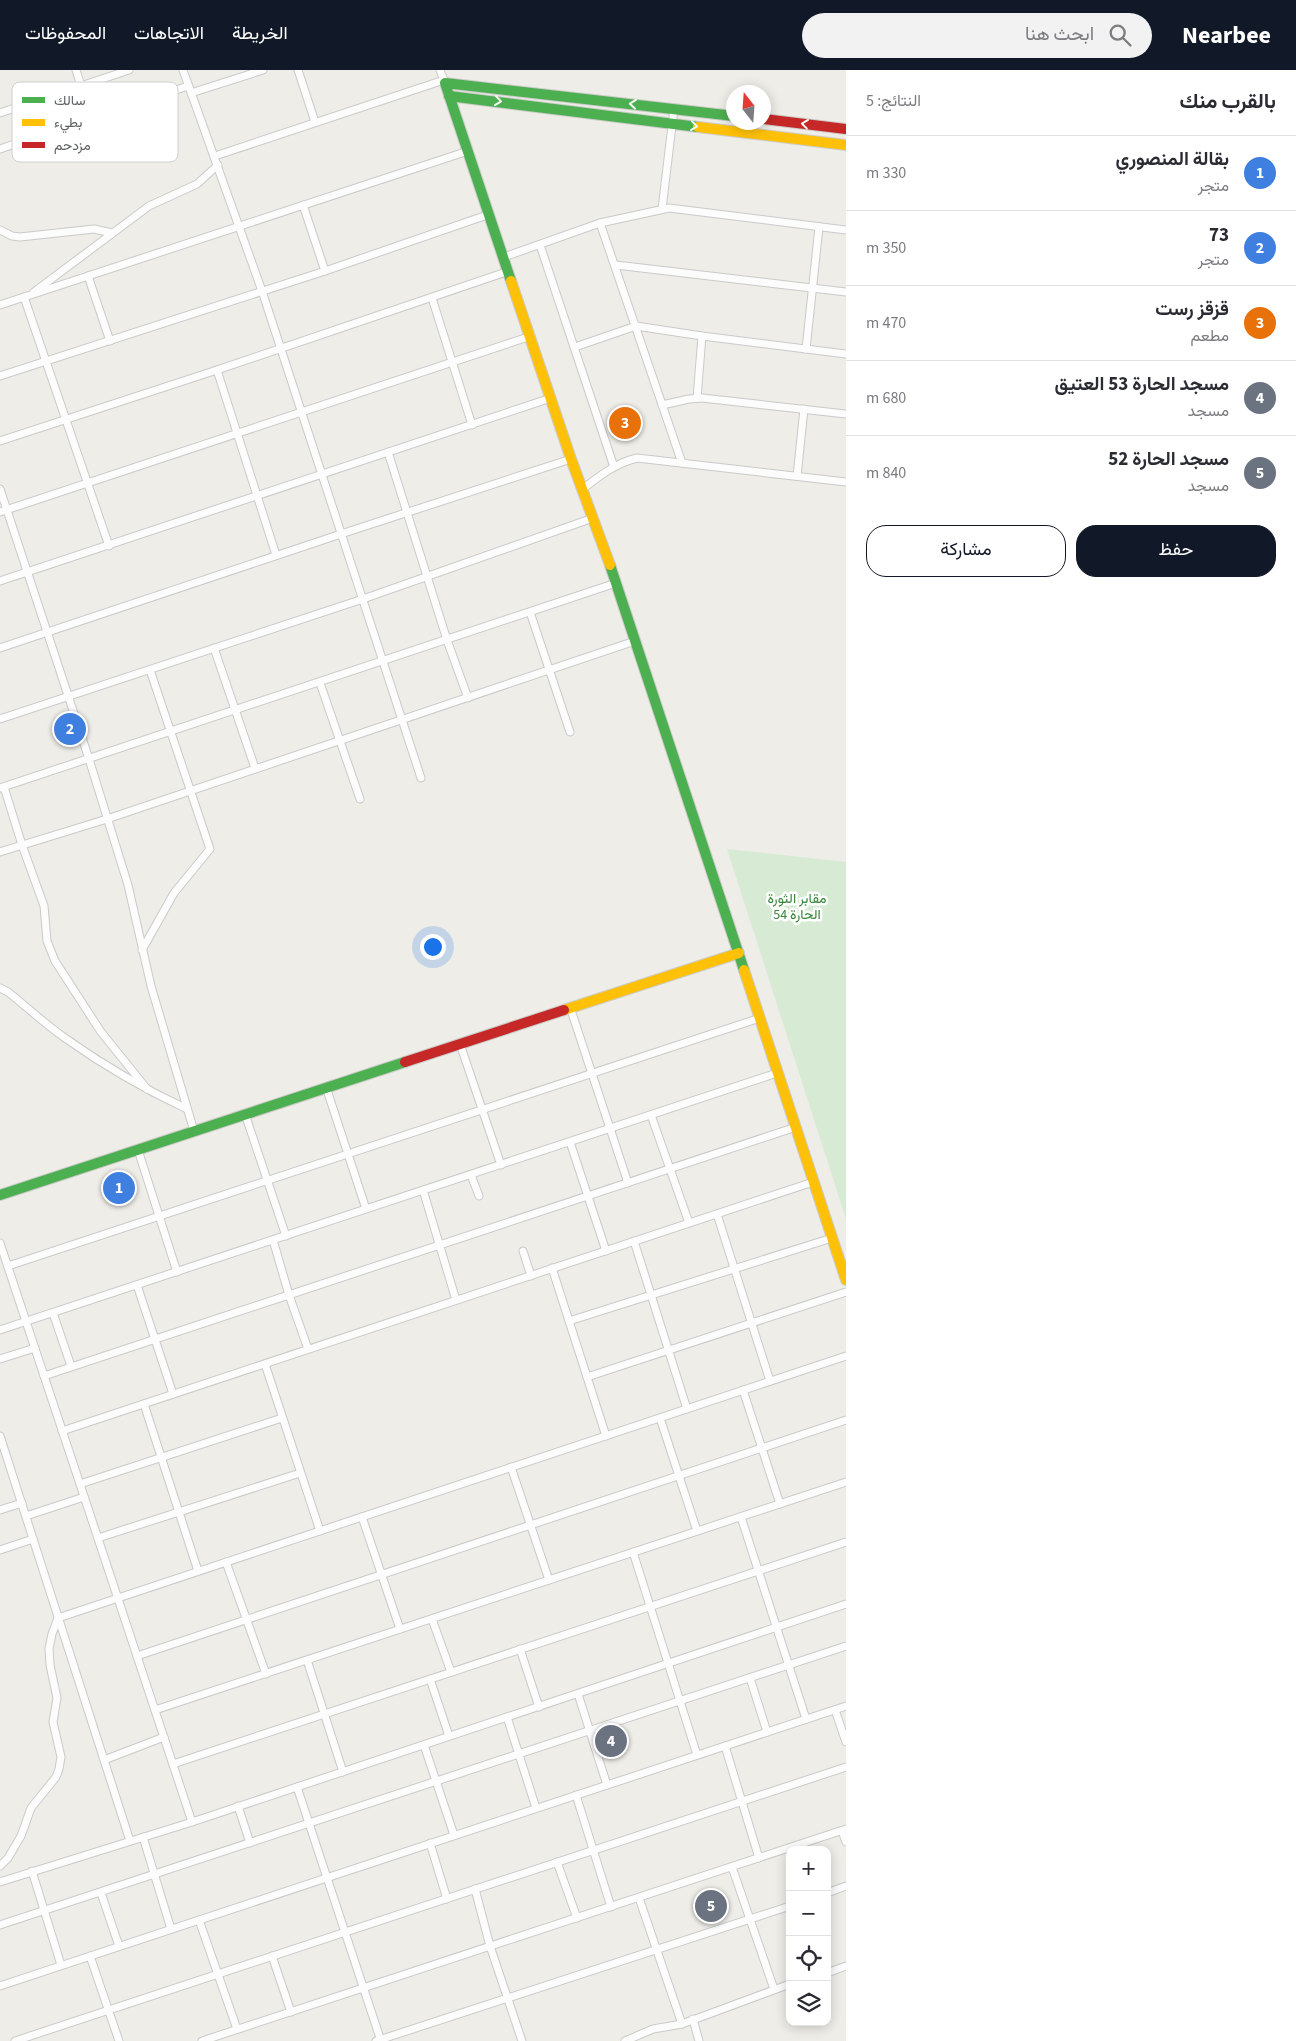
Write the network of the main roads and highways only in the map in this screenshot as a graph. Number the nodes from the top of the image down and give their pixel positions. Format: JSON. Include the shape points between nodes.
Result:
{"nodes":[{"id":1,"x":449,"y":96,"type":"junction"},
{"id":2,"x":726,"y":115,"type":"edge"},
{"id":3,"x":771,"y":120,"type":"edge"},
{"id":4,"x":846,"y":129,"type":"edge"},
{"id":5,"x":846,"y":145,"type":"edge"},
{"id":6,"x":739,"y":954,"type":"junction"},
{"id":7,"x":0,"y":1195,"type":"edge"},
{"id":8,"x":846,"y":1280,"type":"edge"}],
"edges":[{"from":2,"to":1,"type":"main road","one_way":true,"via":[[444,82]]},
{"from":1,"to":5,"type":"main road","one_way":true},
{"from":1,"to":6,"type":"main road"},
{"from":4,"to":3,"type":"main road","one_way":true},
{"from":6,"to":7,"type":"main road"},
{"from":6,"to":8,"type":"main road"}]}
